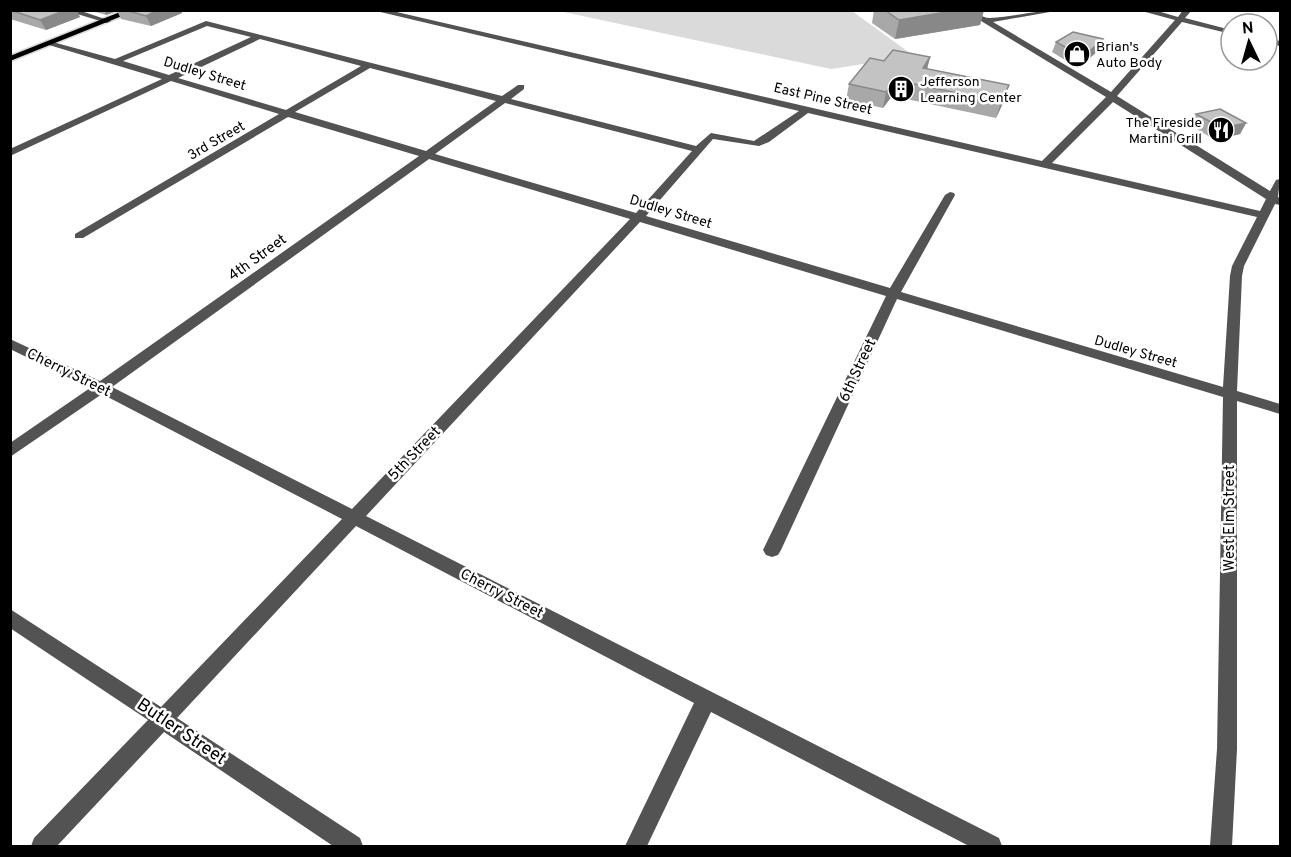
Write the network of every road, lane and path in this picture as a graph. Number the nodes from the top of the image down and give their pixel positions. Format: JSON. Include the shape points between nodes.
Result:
{"nodes":[{"id":1,"x":68,"y":10,"type":"edge"},
{"id":2,"x":133,"y":10,"type":"edge"},
{"id":3,"x":376,"y":10,"type":"edge"},
{"id":4,"x":967,"y":10,"type":"edge"},
{"id":5,"x":1057,"y":10,"type":"edge"},
{"id":6,"x":1142,"y":10,"type":"edge"},
{"id":7,"x":1188,"y":10,"type":"edge"},
{"id":8,"x":1180,"y":20,"type":"junction"},
{"id":9,"x":107,"y":21,"type":"junction"},
{"id":10,"x":985,"y":21,"type":"junction"},
{"id":11,"x":1219,"y":29,"type":"edge"},
{"id":12,"x":258,"y":37,"type":"junction"},
{"id":13,"x":52,"y":43,"type":"junction"},
{"id":14,"x":10,"y":59,"type":"edge"},
{"id":15,"x":117,"y":61,"type":"junction"},
{"id":16,"x":367,"y":66,"type":"junction"},
{"id":17,"x":173,"y":78,"type":"junction"},
{"id":18,"x":521,"y":87,"type":"dead end"},
{"id":19,"x":1112,"y":97,"type":"junction"},
{"id":20,"x":502,"y":100,"type":"junction"},
{"id":21,"x":806,"y":110,"type":"junction"},
{"id":22,"x":287,"y":114,"type":"junction"},
{"id":23,"x":699,"y":150,"type":"junction"},
{"id":24,"x":10,"y":153,"type":"edge"},
{"id":25,"x":428,"y":154,"type":"junction"},
{"id":26,"x":1045,"y":164,"type":"junction"},
{"id":27,"x":1281,"y":182,"type":"edge"},
{"id":28,"x":950,"y":195,"type":"dead end"},
{"id":29,"x":1277,"y":200,"type":"edge"},
{"id":30,"x":1264,"y":215,"type":"junction"},
{"id":31,"x":639,"y":217,"type":"junction"},
{"id":32,"x":78,"y":236,"type":"dead end"},
{"id":33,"x":893,"y":295,"type":"junction"},
{"id":34,"x":10,"y":343,"type":"edge"},
{"id":35,"x":100,"y":387,"type":"junction"},
{"id":36,"x":1230,"y":394,"type":"junction"},
{"id":37,"x":1281,"y":409,"type":"edge"},
{"id":38,"x":10,"y":451,"type":"edge"},
{"id":39,"x":353,"y":517,"type":"junction"},
{"id":40,"x":772,"y":550,"type":"dead end"},
{"id":41,"x":10,"y":616,"type":"edge"},
{"id":42,"x":707,"y":698,"type":"junction"},
{"id":43,"x":163,"y":718,"type":"junction"},
{"id":44,"x":42,"y":846,"type":"edge"},
{"id":45,"x":352,"y":846,"type":"edge"},
{"id":46,"x":636,"y":846,"type":"edge"},
{"id":47,"x":991,"y":846,"type":"edge"},
{"id":48,"x":1221,"y":846,"type":"edge"}],
"edges":[{"from":1,"to":9,"type":"street"},
{"from":2,"to":9,"type":"main road"},
{"from":3,"to":21,"type":"street","name":"East Pine Street"},
{"from":4,"to":10,"type":"street"},
{"from":5,"to":10,"type":"street"},
{"from":6,"to":8,"type":"street"},
{"from":7,"to":8,"type":"street"},
{"from":8,"to":11,"type":"street"},
{"from":8,"to":19,"type":"street"},
{"from":9,"to":13,"type":"main road"},
{"from":10,"to":19,"type":"street"},
{"from":12,"to":15,"type":"street","via":[[206,23]]},
{"from":12,"to":16,"type":"street"},
{"from":12,"to":17,"type":"street"},
{"from":13,"to":14,"type":"main road"},
{"from":13,"to":15,"type":"street","name":"Dudley Street"},
{"from":15,"to":17,"type":"street","name":"Dudley Street"},
{"from":16,"to":20,"type":"street"},
{"from":16,"to":22,"type":"street","name":"3rd Street"},
{"from":17,"to":22,"type":"street","name":"Dudley Street"},
{"from":17,"to":24,"type":"street"},
{"from":18,"to":20,"type":"street","name":"4th Street"},
{"from":19,"to":26,"type":"street"},
{"from":19,"to":29,"type":"street"},
{"from":20,"to":23,"type":"street"},
{"from":20,"to":25,"type":"street","name":"4th Street"},
{"from":21,"to":23,"type":"street","name":"5th Street","via":[[761,142],[711,136]]},
{"from":21,"to":26,"type":"street","name":"East Pine Street"},
{"from":22,"to":25,"type":"street","name":"Dudley Street"},
{"from":22,"to":32,"type":"street","name":"3rd Street"},
{"from":23,"to":31,"type":"street","name":"5th Street"},
{"from":25,"to":31,"type":"street","name":"Dudley Street"},
{"from":25,"to":35,"type":"street","name":"4th Street"},
{"from":26,"to":30,"type":"street","name":"East Pine Street"},
{"from":27,"to":29,"type":"street","name":"West Elm Street"},
{"from":28,"to":33,"type":"street","name":"6th Street"},
{"from":29,"to":30,"type":"street","name":"West Elm Street"},
{"from":30,"to":36,"type":"street","name":"West Elm Street","via":[[1236,276]]},
{"from":31,"to":33,"type":"street","name":"Dudley Street"},
{"from":31,"to":39,"type":"street","name":"5th Street"},
{"from":33,"to":36,"type":"street","name":"Dudley Street"},
{"from":33,"to":40,"type":"street","name":"6th Street"},
{"from":34,"to":35,"type":"street","name":"Cherry Street"},
{"from":35,"to":38,"type":"street","name":"4th Street"},
{"from":35,"to":39,"type":"street","name":"Cherry Street"},
{"from":36,"to":37,"type":"street","name":"Dudley Street"},
{"from":36,"to":48,"type":"street","name":"West Elm Street","via":[[1227,749]]},
{"from":39,"to":42,"type":"street","name":"Cherry Street"},
{"from":39,"to":43,"type":"street","name":"5th Street"},
{"from":41,"to":43,"type":"street","name":"Butler Street"},
{"from":42,"to":46,"type":"street"},
{"from":42,"to":47,"type":"street","name":"Cherry Street"},
{"from":43,"to":44,"type":"street","name":"5th Street"},
{"from":43,"to":45,"type":"street","name":"Butler Street"}]}
